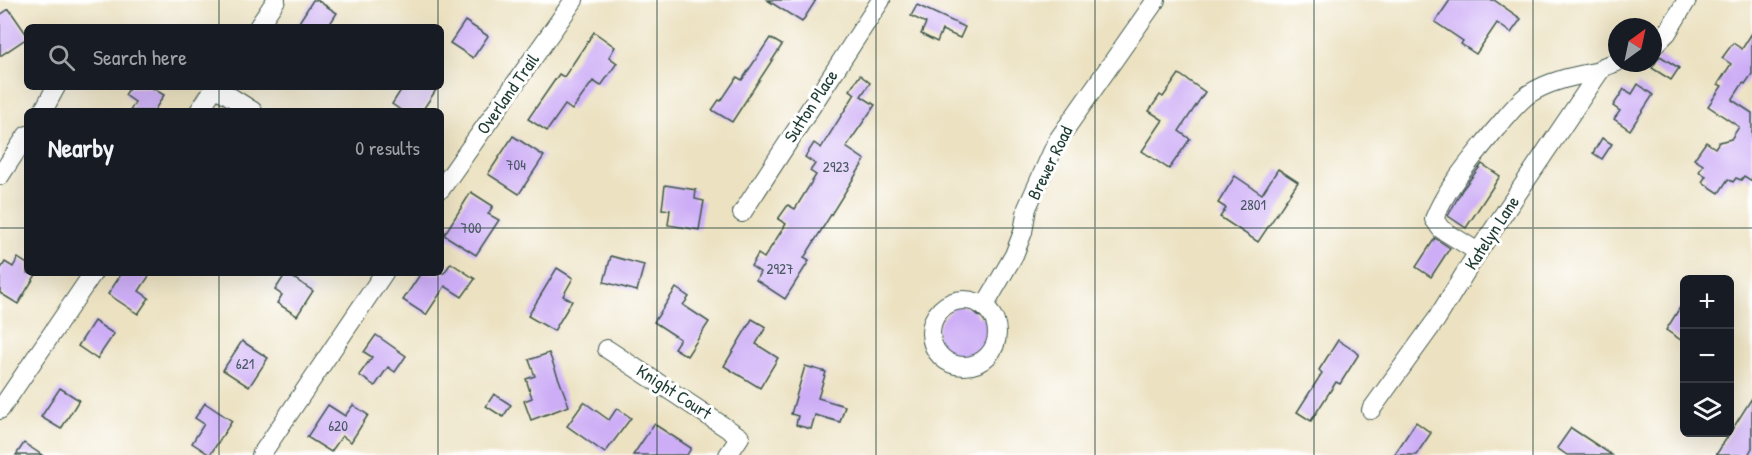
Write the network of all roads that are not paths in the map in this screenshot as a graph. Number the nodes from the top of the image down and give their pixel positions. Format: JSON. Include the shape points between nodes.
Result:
{"nodes":[{"id":1,"x":276,"y":0,"type":"edge"},
{"id":2,"x":574,"y":0,"type":"edge"},
{"id":3,"x":881,"y":0,"type":"edge"},
{"id":4,"x":1156,"y":0,"type":"edge"},
{"id":5,"x":1687,"y":0,"type":"edge"},
{"id":6,"x":260,"y":24,"type":"edge"},
{"id":7,"x":1662,"y":38,"type":"edge"},
{"id":8,"x":1608,"y":65,"type":"edge"},
{"id":9,"x":1599,"y":70,"type":"junction"},
{"id":10,"x":54,"y":90,"type":"edge"},
{"id":11,"x":213,"y":90,"type":"edge"},
{"id":12,"x":220,"y":90,"type":"edge"},
{"id":13,"x":45,"y":108,"type":"edge"},
{"id":14,"x":201,"y":108,"type":"edge"},
{"id":15,"x":248,"y":108,"type":"edge"},
{"id":16,"x":24,"y":140,"type":"edge"},
{"id":17,"x":0,"y":176,"type":"edge"},
{"id":18,"x":444,"y":185,"type":"edge"},
{"id":19,"x":742,"y":213,"type":"dead end"},
{"id":20,"x":1472,"y":249,"type":"junction"},
{"id":21,"x":91,"y":276,"type":"edge"},
{"id":22,"x":382,"y":276,"type":"edge"},
{"id":23,"x":984,"y":307,"type":"dead end"},
{"id":24,"x":607,"y":349,"type":"dead end"},
{"id":25,"x":0,"y":410,"type":"edge"},
{"id":26,"x":1371,"y":410,"type":"dead end"},
{"id":27,"x":261,"y":455,"type":"edge"},
{"id":28,"x":728,"y":455,"type":"edge"}],
"edges":[{"from":1,"to":6,"type":"street"},
{"from":2,"to":18,"type":"street","name":"Overland Trail"},
{"from":3,"to":19,"type":"street","name":"Sutton Place"},
{"from":4,"to":23,"type":"street","name":"Brewer Road","via":[[1057,141],[1028,208],[1014,255]]},
{"from":5,"to":7,"type":"street"},
{"from":8,"to":9,"type":"street"},
{"from":9,"to":20,"type":"street","name":"Katelyn Lane","via":[[1520,189]]},
{"from":9,"to":20,"type":"street","via":[[1528,94],[1460,173],[1434,219],[1441,229]]},
{"from":10,"to":13,"type":"street"},
{"from":11,"to":14,"type":"street"},
{"from":12,"to":15,"type":"street"},
{"from":16,"to":17,"type":"street"},
{"from":20,"to":26,"type":"street","name":"Katelyn Lane","via":[[1437,320]]},
{"from":21,"to":25,"type":"street"},
{"from":22,"to":27,"type":"street"},
{"from":24,"to":28,"type":"street","name":"Knight Court","via":[[740,437]]}]}
